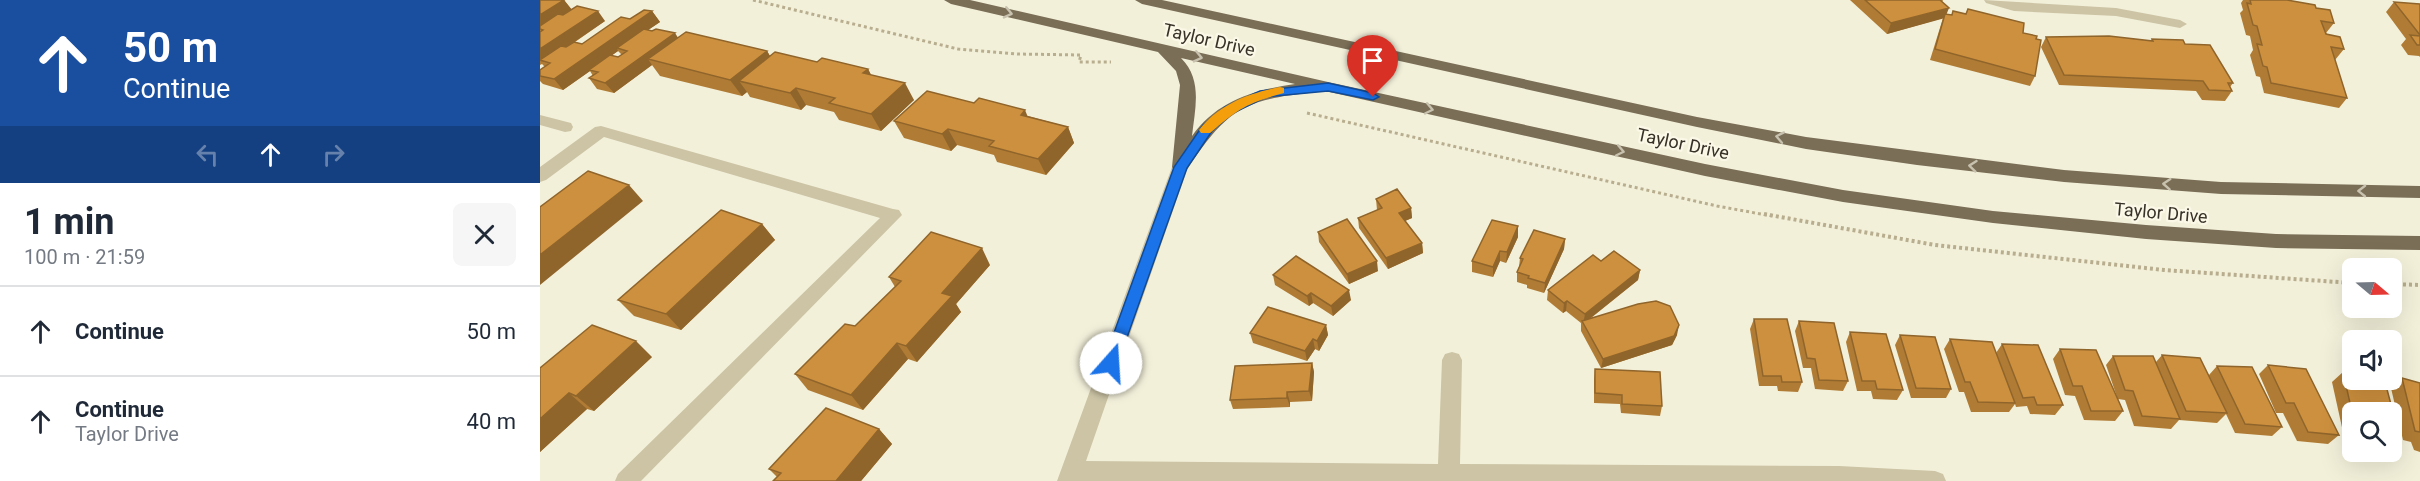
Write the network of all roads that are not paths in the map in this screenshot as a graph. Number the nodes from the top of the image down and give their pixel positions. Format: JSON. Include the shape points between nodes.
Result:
{"nodes":[{"id":1,"x":951,"y":0,"type":"edge"},
{"id":2,"x":1142,"y":0,"type":"edge"},
{"id":3,"x":1991,"y":0,"type":"edge"},
{"id":4,"x":2180,"y":24,"type":"dead end"},
{"id":5,"x":1163,"y":50,"type":"junction"},
{"id":6,"x":1328,"y":87,"type":"junction"},
{"id":7,"x":540,"y":120,"type":"edge"},
{"id":8,"x":564,"y":127,"type":"dead end"},
{"id":9,"x":1180,"y":167,"type":"junction"},
{"id":10,"x":540,"y":176,"type":"edge"},
{"id":11,"x":2420,"y":192,"type":"edge"},
{"id":12,"x":2420,"y":243,"type":"edge"},
{"id":13,"x":1452,"y":360,"type":"dead end"},
{"id":14,"x":1449,"y":472,"type":"junction"},
{"id":15,"x":1070,"y":476,"type":"edge"},
{"id":16,"x":626,"y":481,"type":"edge"},
{"id":17,"x":1935,"y":481,"type":"edge"}],
"edges":[{"from":1,"to":5,"type":"main road","name":"Taylor Drive","one_way":true},
{"from":11,"to":2,"type":"main road","name":"Taylor Drive","one_way":true,"via":[[2221,189],[2064,176],[1806,143]]},
{"from":3,"to":4,"type":"street","via":[[2014,7],[2116,12]]},
{"from":5,"to":6,"type":"main road","name":"Taylor Drive","one_way":true},
{"from":5,"to":9,"type":"main road","via":[[1186,71],[1188,83]]},
{"from":6,"to":9,"type":"main road","via":[[1264,93],[1242,102],[1207,128]]},
{"from":6,"to":12,"type":"main road","name":"Taylor Drive","one_way":true,"via":[[1705,170],[1843,196],[1994,217],[2146,232],[2276,241]]},
{"from":7,"to":8,"type":"street"},
{"from":9,"to":15,"type":"street"},
{"from":10,"to":16,"type":"street","via":[[601,131],[894,215]]},
{"from":13,"to":14,"type":"street"},
{"from":14,"to":15,"type":"street"},
{"from":14,"to":17,"type":"street","via":[[1839,476]]}]}
